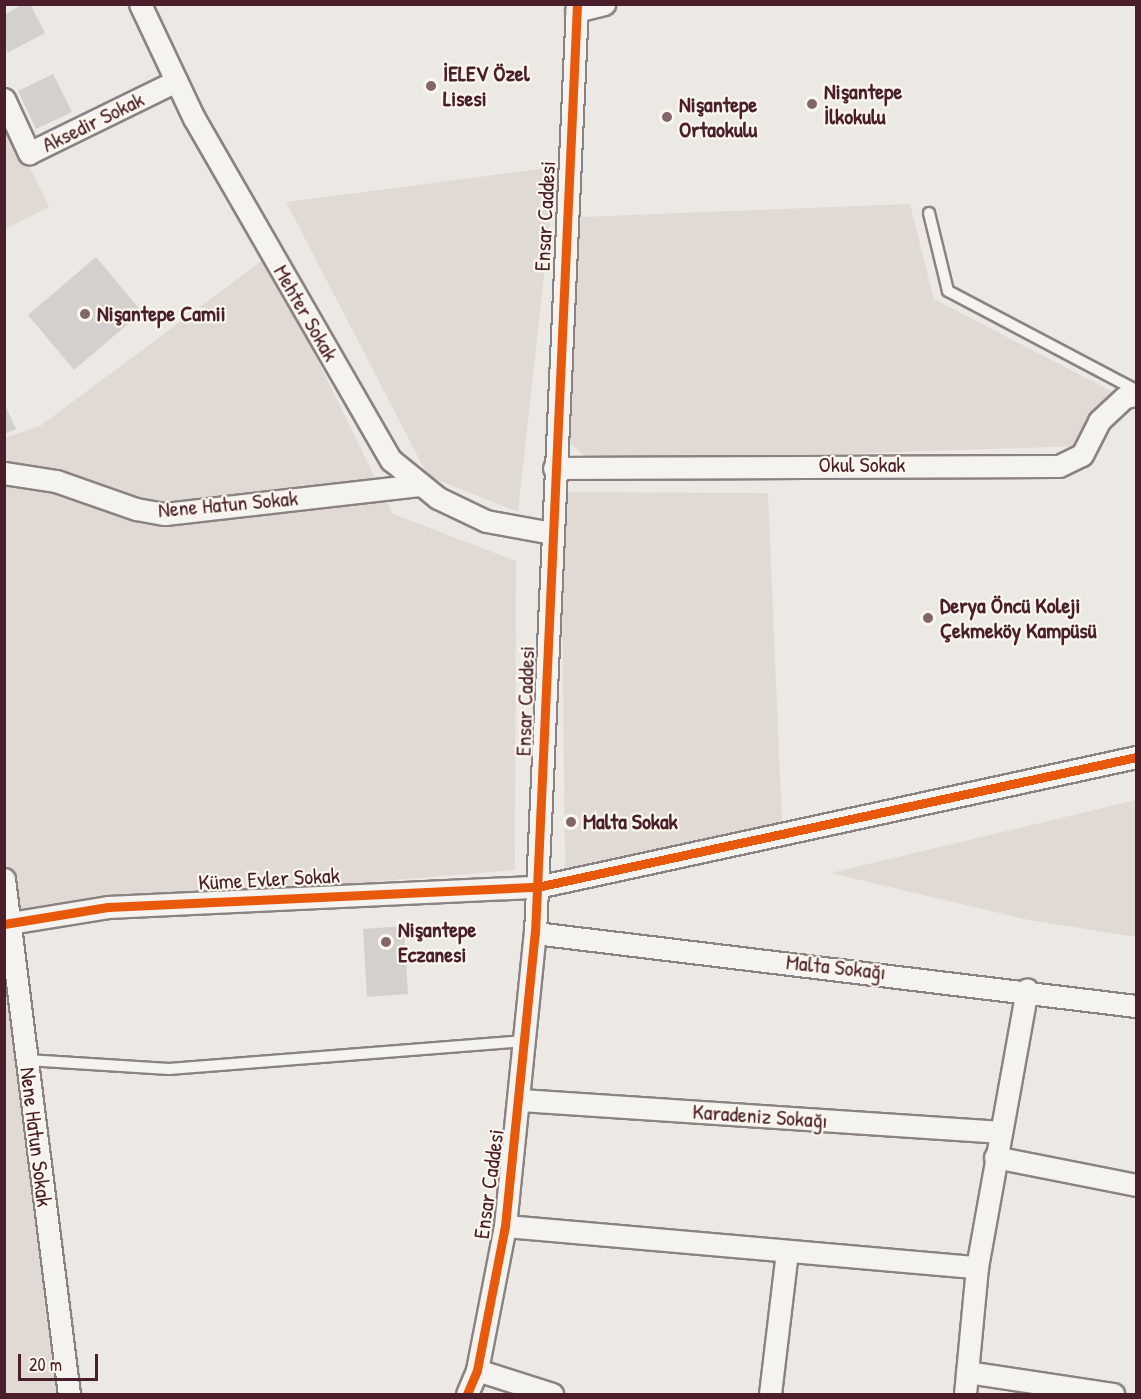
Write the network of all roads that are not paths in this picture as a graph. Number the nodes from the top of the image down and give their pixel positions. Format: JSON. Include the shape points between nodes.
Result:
{"nodes":[{"id":1,"x":140,"y":4,"type":"edge"},
{"id":2,"x":604,"y":4,"type":"edge"},
{"id":3,"x":577,"y":8,"type":"edge"},
{"id":4,"x":176,"y":81,"type":"junction"},
{"id":5,"x":4,"y":99,"type":"edge"},
{"id":6,"x":929,"y":213,"type":"dead end"},
{"id":7,"x":1137,"y":390,"type":"edge"},
{"id":8,"x":1137,"y":395,"type":"edge"},
{"id":9,"x":554,"y":468,"type":"junction"},
{"id":10,"x":4,"y":473,"type":"edge"},
{"id":11,"x":421,"y":485,"type":"junction"},
{"id":12,"x":552,"y":533,"type":"junction"},
{"id":13,"x":1137,"y":757,"type":"edge"},
{"id":14,"x":4,"y":879,"type":"edge"},
{"id":15,"x":537,"y":887,"type":"junction"},
{"id":16,"x":7,"y":924,"type":"edge"},
{"id":17,"x":535,"y":933,"type":"junction"},
{"id":18,"x":1027,"y":989,"type":"junction"},
{"id":19,"x":1137,"y":1006,"type":"edge"},
{"id":20,"x":525,"y":1041,"type":"junction"},
{"id":21,"x":27,"y":1060,"type":"junction"},
{"id":22,"x":520,"y":1100,"type":"junction"},
{"id":23,"x":999,"y":1132,"type":"junction"},
{"id":24,"x":995,"y":1157,"type":"junction"},
{"id":25,"x":1137,"y":1185,"type":"edge"},
{"id":26,"x":505,"y":1226,"type":"junction"},
{"id":27,"x":787,"y":1251,"type":"junction"},
{"id":28,"x":977,"y":1267,"type":"junction"},
{"id":29,"x":477,"y":1370,"type":"junction"},
{"id":30,"x":967,"y":1372,"type":"junction"},
{"id":31,"x":69,"y":1395,"type":"edge"},
{"id":32,"x":467,"y":1395,"type":"edge"},
{"id":33,"x":552,"y":1395,"type":"edge"},
{"id":34,"x":770,"y":1395,"type":"edge"},
{"id":35,"x":965,"y":1395,"type":"edge"},
{"id":36,"x":1113,"y":1395,"type":"edge"}],
"edges":[{"from":1,"to":4,"type":"street","name":"Mehter Sokak"},
{"from":2,"to":3,"type":"street"},
{"from":3,"to":9,"type":"street","name":"Ensar Caddesi"},
{"from":4,"to":5,"type":"street","name":"Aksedir Sokak","via":[[30,153]]},
{"from":4,"to":11,"type":"street","name":"Mehter Sokak","via":[[391,460]]},
{"from":6,"to":7,"type":"lane","via":[[948,291]]},
{"from":8,"to":9,"type":"street","name":"Okul Sokak","via":[[1125,397],[1099,421],[1082,454],[1059,466]]},
{"from":9,"to":12,"type":"street","name":"Ensar Caddesi"},
{"from":10,"to":11,"type":"street","name":"Nene Hatun Sokak","via":[[56,481],[136,509],[165,514]]},
{"from":11,"to":12,"type":"street","name":"Mehter Sokak","via":[[486,521]]},
{"from":12,"to":15,"type":"street","name":"Ensar Caddesi"},
{"from":13,"to":15,"type":"street","name":"Küme Evler Sokak"},
{"from":14,"to":16,"type":"street","name":"Nene Hatun Sokak"},
{"from":15,"to":16,"type":"street","name":"Küme Evler Sokak","via":[[108,907]]},
{"from":15,"to":17,"type":"street","name":"Ensar Caddesi"},
{"from":16,"to":21,"type":"street","name":"Nene Hatun Sokak"},
{"from":17,"to":18,"type":"street","name":"Malta Sokağı"},
{"from":17,"to":20,"type":"street","name":"Ensar Caddesi"},
{"from":18,"to":19,"type":"street","name":"Malta Sokağı"},
{"from":18,"to":23,"type":"street"},
{"from":20,"to":21,"type":"lane","via":[[169,1069]]},
{"from":20,"to":22,"type":"street","name":"Ensar Caddesi"},
{"from":21,"to":31,"type":"street","name":"Nene Hatun Sokak"},
{"from":22,"to":23,"type":"street","name":"Karadeniz Sokağı"},
{"from":22,"to":26,"type":"street","name":"Ensar Caddesi"},
{"from":23,"to":24,"type":"street"},
{"from":24,"to":25,"type":"street"},
{"from":24,"to":28,"type":"street"},
{"from":26,"to":27,"type":"street"},
{"from":26,"to":29,"type":"street","name":"Ensar Caddesi"},
{"from":27,"to":28,"type":"street"},
{"from":27,"to":34,"type":"street"},
{"from":28,"to":30,"type":"street"},
{"from":29,"to":32,"type":"street","name":"Ensar Caddesi"},
{"from":29,"to":33,"type":"street"},
{"from":30,"to":35,"type":"street"},
{"from":30,"to":36,"type":"street"}]}
